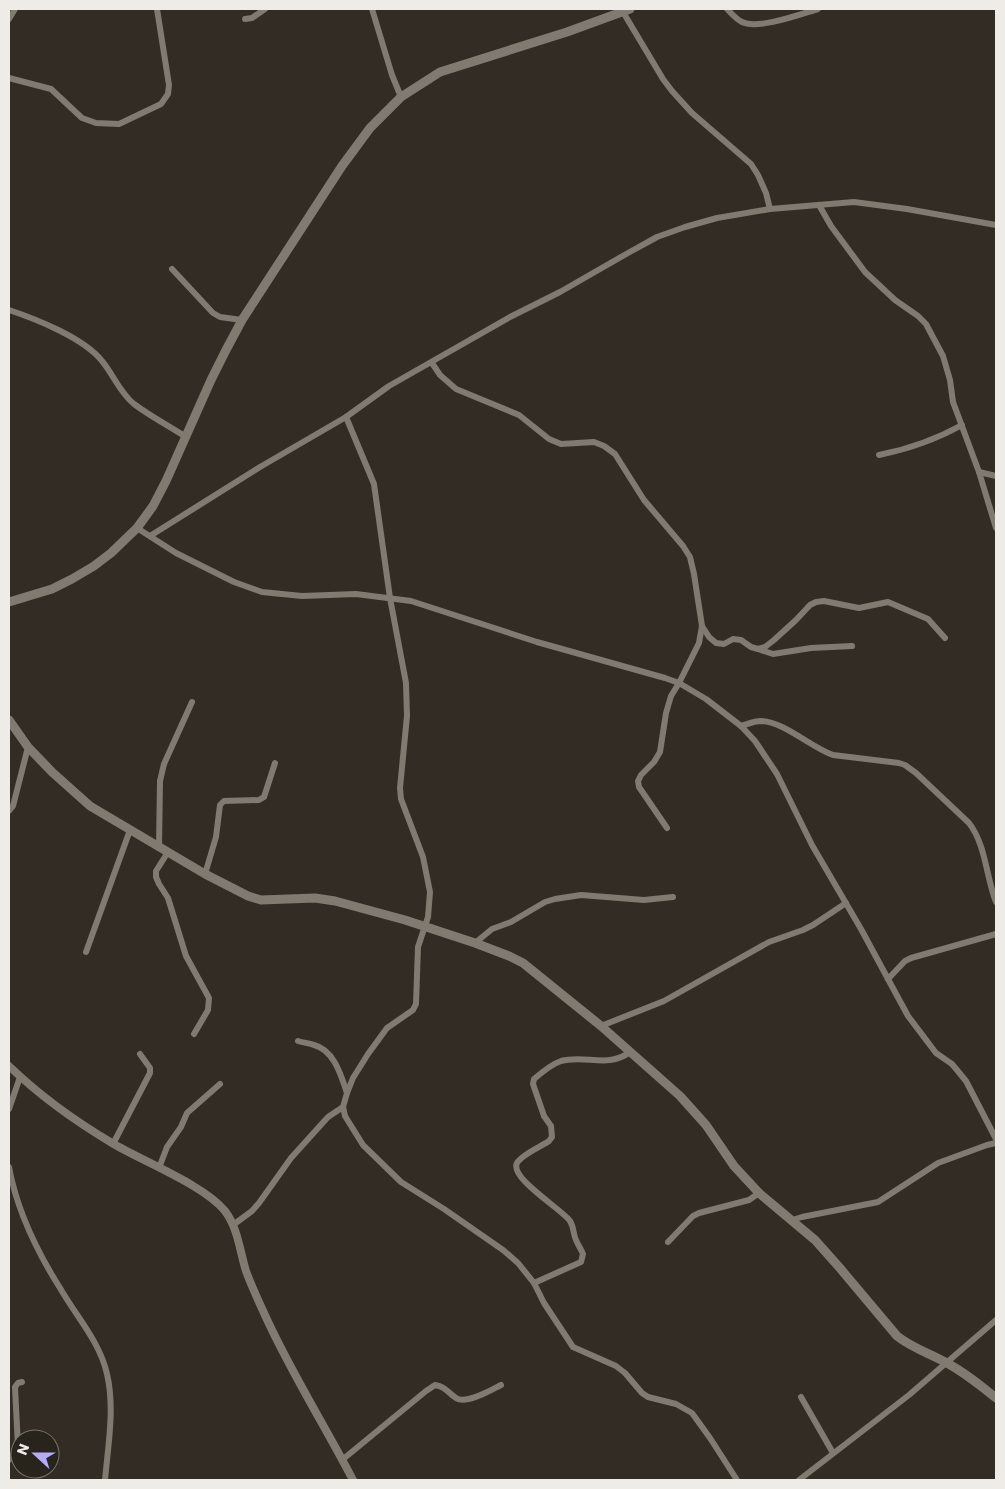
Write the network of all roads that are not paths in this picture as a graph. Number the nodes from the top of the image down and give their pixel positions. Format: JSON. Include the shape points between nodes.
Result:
{"nodes":[{"id":1,"x":15,"y":9,"type":"edge"},
{"id":2,"x":157,"y":9,"type":"edge"},
{"id":3,"x":265,"y":9,"type":"edge"},
{"id":4,"x":372,"y":9,"type":"edge"},
{"id":5,"x":727,"y":9,"type":"edge"},
{"id":6,"x":818,"y":9,"type":"edge"},
{"id":7,"x":626,"y":11,"type":"edge"},
{"id":8,"x":9,"y":19,"type":"edge"},
{"id":9,"x":245,"y":19,"type":"dead end"},
{"id":10,"x":9,"y":78,"type":"edge"},
{"id":11,"x":400,"y":96,"type":"junction"},
{"id":12,"x":819,"y":205,"type":"junction"},
{"id":13,"x":770,"y":209,"type":"junction"},
{"id":14,"x":996,"y":225,"type":"edge"},
{"id":15,"x":172,"y":269,"type":"dead end"},
{"id":16,"x":9,"y":310,"type":"edge"},
{"id":17,"x":242,"y":320,"type":"junction"},
{"id":18,"x":432,"y":363,"type":"junction"},
{"id":19,"x":346,"y":417,"type":"junction"},
{"id":20,"x":962,"y":425,"type":"junction"},
{"id":21,"x":186,"y":437,"type":"junction"},
{"id":22,"x":879,"y":455,"type":"dead end"},
{"id":23,"x":979,"y":472,"type":"junction"},
{"id":24,"x":996,"y":476,"type":"edge"},
{"id":25,"x":138,"y":528,"type":"junction"},
{"id":26,"x":996,"y":528,"type":"edge"},
{"id":27,"x":150,"y":536,"type":"junction"},
{"id":28,"x":390,"y":598,"type":"junction"},
{"id":29,"x":9,"y":602,"type":"edge"},
{"id":30,"x":702,"y":626,"type":"junction"},
{"id":31,"x":945,"y":638,"type":"dead end"},
{"id":32,"x":852,"y":646,"type":"dead end"},
{"id":33,"x":758,"y":649,"type":"junction"},
{"id":34,"x":679,"y":683,"type":"junction"},
{"id":35,"x":192,"y":702,"type":"dead end"},
{"id":36,"x":9,"y":720,"type":"edge"},
{"id":37,"x":741,"y":726,"type":"junction"},
{"id":38,"x":28,"y":746,"type":"junction"},
{"id":39,"x":275,"y":763,"type":"dead end"},
{"id":40,"x":9,"y":811,"type":"edge"},
{"id":41,"x":667,"y":828,"type":"dead end"},
{"id":42,"x":130,"y":830,"type":"junction"},
{"id":43,"x":159,"y":847,"type":"junction"},
{"id":44,"x":168,"y":852,"type":"junction"},
{"id":45,"x":205,"y":874,"type":"junction"},
{"id":46,"x":673,"y":897,"type":"dead end"},
{"id":47,"x":846,"y":902,"type":"junction"},
{"id":48,"x":996,"y":902,"type":"edge"},
{"id":49,"x":425,"y":927,"type":"junction"},
{"id":50,"x":996,"y":934,"type":"edge"},
{"id":51,"x":475,"y":943,"type":"junction"},
{"id":52,"x":86,"y":952,"type":"dead end"},
{"id":53,"x":888,"y":979,"type":"junction"},
{"id":54,"x":601,"y":1026,"type":"junction"},
{"id":55,"x":194,"y":1034,"type":"dead end"},
{"id":56,"x":298,"y":1041,"type":"dead end"},
{"id":57,"x":630,"y":1052,"type":"junction"},
{"id":58,"x":140,"y":1054,"type":"dead end"},
{"id":59,"x":9,"y":1066,"type":"edge"},
{"id":60,"x":20,"y":1077,"type":"junction"},
{"id":61,"x":220,"y":1084,"type":"dead end"},
{"id":62,"x":347,"y":1093,"type":"junction"},
{"id":63,"x":343,"y":1107,"type":"junction"},
{"id":64,"x":9,"y":1109,"type":"edge"},
{"id":65,"x":996,"y":1141,"type":"edge"},
{"id":66,"x":113,"y":1144,"type":"junction"},
{"id":67,"x":9,"y":1166,"type":"edge"},
{"id":68,"x":159,"y":1168,"type":"junction"},
{"id":69,"x":760,"y":1193,"type":"junction"},
{"id":70,"x":792,"y":1220,"type":"junction"},
{"id":71,"x":233,"y":1225,"type":"junction"},
{"id":72,"x":668,"y":1242,"type":"dead end"},
{"id":73,"x":534,"y":1283,"type":"junction"},
{"id":74,"x":996,"y":1320,"type":"edge"},
{"id":75,"x":945,"y":1362,"type":"junction"},
{"id":76,"x":22,"y":1382,"type":"dead end"},
{"id":77,"x":502,"y":1385,"type":"dead end"},
{"id":78,"x":801,"y":1397,"type":"dead end"},
{"id":79,"x":996,"y":1398,"type":"edge"},
{"id":80,"x":833,"y":1453,"type":"junction"},
{"id":81,"x":9,"y":1460,"type":"edge"},
{"id":82,"x":342,"y":1460,"type":"junction"},
{"id":83,"x":105,"y":1480,"type":"edge"},
{"id":84,"x":353,"y":1480,"type":"edge"},
{"id":85,"x":737,"y":1480,"type":"edge"},
{"id":86,"x":799,"y":1480,"type":"edge"}],
"edges":[{"from":1,"to":8,"type":"street"},
{"from":2,"to":10,"type":"street","via":[[168,94],[161,104],[119,124],[96,123],[82,118],[51,89]]},
{"from":3,"to":9,"type":"street"},
{"from":4,"to":11,"type":"street"},
{"from":5,"to":6,"type":"street","via":[[742,22],[750,24],[762,24]]},
{"from":7,"to":11,"type":"main road","via":[[440,72]]},
{"from":7,"to":13,"type":"street","via":[[672,91],[750,164],[758,175]]},
{"from":11,"to":17,"type":"main road","via":[[370,128],[342,166]]},
{"from":12,"to":13,"type":"street"},
{"from":12,"to":14,"type":"street","via":[[876,204]]},
{"from":12,"to":20,"type":"street","via":[[865,272],[926,324],[943,356],[953,402]]},
{"from":13,"to":18,"type":"street","via":[[717,218],[657,237]]},
{"from":15,"to":17,"type":"street","via":[[213,314]]},
{"from":16,"to":21,"type":"street","via":[[63,332],[90,350],[102,360],[133,403]]},
{"from":17,"to":21,"type":"main road"},
{"from":18,"to":19,"type":"street","via":[[389,386]]},
{"from":18,"to":30,"type":"street","via":[[456,389],[520,415],[561,444],[594,442],[615,454],[644,500],[690,557]]},
{"from":19,"to":27,"type":"street"},
{"from":19,"to":28,"type":"street","via":[[374,484]]},
{"from":20,"to":22,"type":"street","via":[[906,450]]},
{"from":20,"to":23,"type":"street"},
{"from":21,"to":25,"type":"main road","via":[[153,506]]},
{"from":23,"to":24,"type":"street"},
{"from":23,"to":26,"type":"street"},
{"from":25,"to":27,"type":"street"},
{"from":25,"to":29,"type":"main road","via":[[111,553],[72,579],[52,590]]},
{"from":27,"to":28,"type":"street","via":[[184,557],[262,592]]},
{"from":28,"to":34,"type":"street","via":[[411,601]]},
{"from":28,"to":49,"type":"street","via":[[406,683],[401,799],[423,857],[430,892]]},
{"from":30,"to":33,"type":"street","via":[[716,643],[741,640]]},
{"from":30,"to":34,"type":"street","via":[[699,643]]},
{"from":31,"to":33,"type":"street","via":[[928,619],[888,602],[859,608],[824,601],[810,605],[765,647]]},
{"from":32,"to":33,"type":"street","via":[[773,654]]},
{"from":34,"to":37,"type":"street"},
{"from":34,"to":41,"type":"street","via":[[666,713],[660,752],[638,781]]},
{"from":35,"to":43,"type":"street","via":[[164,764],[160,781]]},
{"from":36,"to":38,"type":"main road"},
{"from":37,"to":47,"type":"street","via":[[777,774],[812,845]]},
{"from":37,"to":48,"type":"street","via":[[763,721],[782,727],[824,752],[899,763],[916,773],[974,830]]},
{"from":38,"to":40,"type":"street","via":[[16,798]]},
{"from":38,"to":42,"type":"main road","via":[[90,806]]},
{"from":39,"to":45,"type":"street","via":[[264,797],[260,800],[224,801],[220,805],[216,837]]},
{"from":42,"to":43,"type":"main road"},
{"from":42,"to":52,"type":"street"},
{"from":43,"to":44,"type":"main road"},
{"from":44,"to":45,"type":"main road"},
{"from":44,"to":55,"type":"street","via":[[156,871],[156,877],[168,898],[186,956],[209,998],[208,1010]]},
{"from":45,"to":49,"type":"main road","via":[[261,900],[315,898],[335,901]]},
{"from":46,"to":51,"type":"street","via":[[644,900],[581,895],[555,898],[492,929]]},
{"from":47,"to":53,"type":"street"},
{"from":47,"to":54,"type":"street","via":[[813,925],[769,942],[664,1001]]},
{"from":49,"to":51,"type":"main road"},
{"from":49,"to":62,"type":"street","via":[[418,947],[416,1004],[413,1010],[387,1028],[353,1078]]},
{"from":50,"to":53,"type":"street","via":[[911,958]]},
{"from":51,"to":54,"type":"main road","via":[[523,964]]},
{"from":53,"to":65,"type":"street","via":[[922,1036],[966,1081]]},
{"from":54,"to":57,"type":"main road"},
{"from":56,"to":62,"type":"street","via":[[326,1051],[333,1059]]},
{"from":57,"to":69,"type":"main road","via":[[691,1106],[734,1166]]},
{"from":57,"to":73,"type":"street","via":[[610,1061],[560,1062],[534,1079],[552,1136],[521,1158],[516,1168],[570,1221],[583,1254],[580,1262]]},
{"from":58,"to":66,"type":"street","via":[[150,1073]]},
{"from":59,"to":60,"type":"street"},
{"from":60,"to":64,"type":"street"},
{"from":60,"to":66,"type":"street"},
{"from":61,"to":68,"type":"street","via":[[187,1113]]},
{"from":62,"to":63,"type":"street"},
{"from":63,"to":71,"type":"street","via":[[328,1117],[291,1158],[256,1207]]},
{"from":63,"to":73,"type":"street","via":[[363,1145],[401,1182],[503,1250]]},
{"from":65,"to":70,"type":"street","via":[[938,1163],[878,1202]]},
{"from":66,"to":68,"type":"street"},
{"from":67,"to":83,"type":"street","via":[[20,1210],[32,1238],[88,1332],[107,1374],[110,1397]]},
{"from":68,"to":71,"type":"street","via":[[210,1197],[225,1211]]},
{"from":69,"to":70,"type":"main road"},
{"from":69,"to":72,"type":"street","via":[[749,1200],[693,1216]]},
{"from":70,"to":75,"type":"main road","via":[[840,1267],[898,1336],[908,1345]]},
{"from":71,"to":82,"type":"street","via":[[264,1313]]},
{"from":73,"to":85,"type":"street","via":[[573,1347],[616,1366],[648,1397],[676,1404],[692,1414]]},
{"from":74,"to":75,"type":"street"},
{"from":75,"to":79,"type":"main road"},
{"from":75,"to":80,"type":"street","via":[[909,1395]]},
{"from":76,"to":81,"type":"street","via":[[15,1387],[18,1446]]},
{"from":77,"to":82,"type":"street","via":[[467,1400],[459,1400],[443,1387],[435,1385]]},
{"from":78,"to":80,"type":"street"},
{"from":80,"to":86,"type":"street"},
{"from":82,"to":84,"type":"street"}]}
